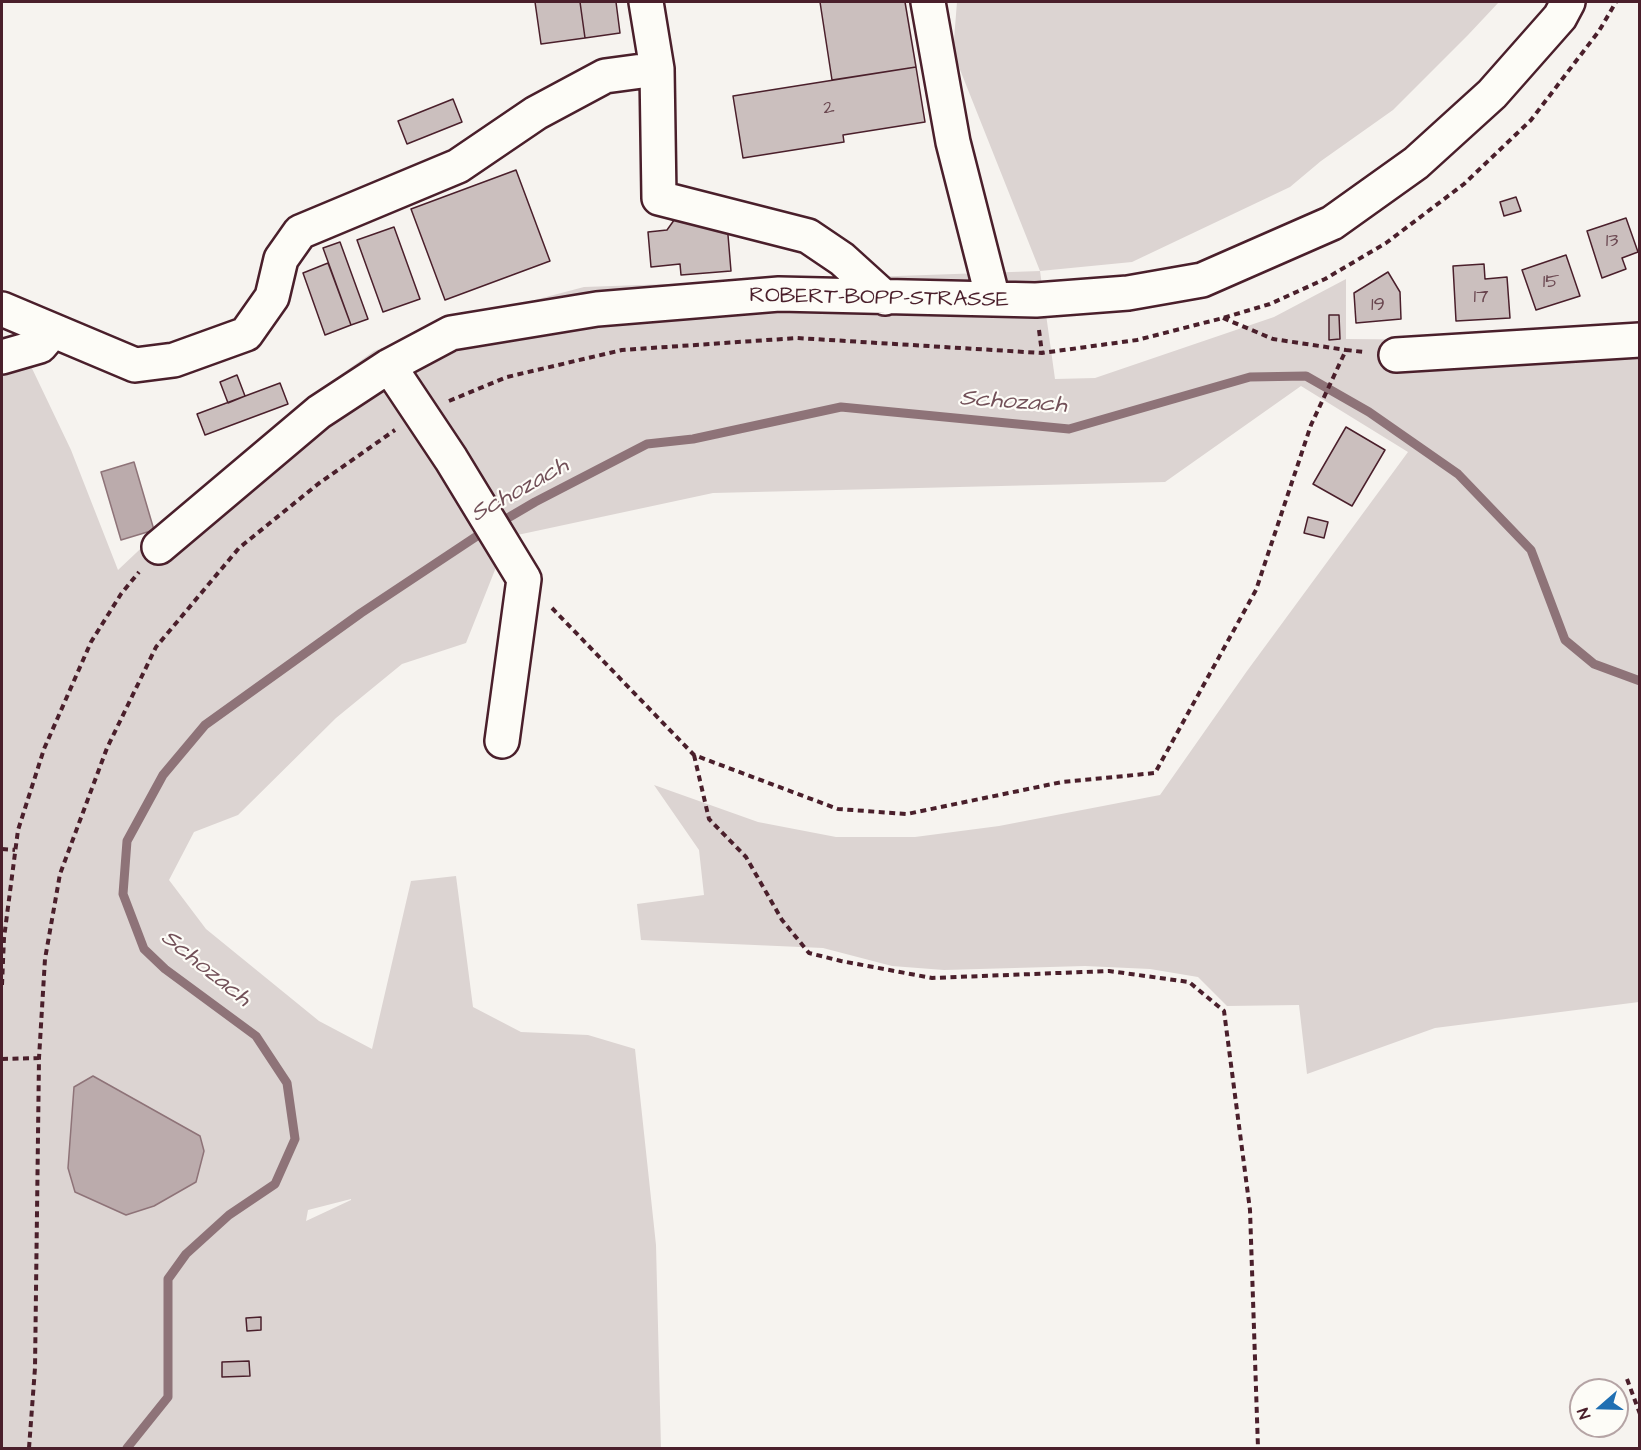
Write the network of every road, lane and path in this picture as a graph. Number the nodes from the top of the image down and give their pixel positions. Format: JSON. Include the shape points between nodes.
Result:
{"nodes":[{"id":1,"x":646,"y":2,"type":"edge"},
{"id":2,"x":927,"y":2,"type":"edge"},
{"id":3,"x":1568,"y":2,"type":"edge"},
{"id":4,"x":1616,"y":2,"type":"edge"},
{"id":5,"x":657,"y":69,"type":"junction"},
{"id":6,"x":885,"y":298,"type":"junction"},
{"id":7,"x":993,"y":299,"type":"junction"},
{"id":8,"x":2,"y":309,"type":"edge"},
{"id":9,"x":1223,"y":318,"type":"junction"},
{"id":10,"x":52,"y":332,"type":"junction"},
{"id":11,"x":1640,"y":340,"type":"edge"},
{"id":12,"x":1346,"y":350,"type":"dead end"},
{"id":13,"x":1396,"y":355,"type":"dead end"},
{"id":14,"x":2,"y":357,"type":"edge"},
{"id":15,"x":1341,"y":364,"type":"dead end"},
{"id":16,"x":388,"y":366,"type":"junction"},
{"id":17,"x":420,"y":413,"type":"junction"},
{"id":18,"x":159,"y":547,"type":"joint"},
{"id":19,"x":524,"y":579,"type":"junction"},
{"id":20,"x":501,"y":741,"type":"dead end"},
{"id":21,"x":694,"y":755,"type":"junction"},
{"id":22,"x":2,"y":849,"type":"edge"},
{"id":23,"x":15,"y":850,"type":"junction"},
{"id":24,"x":2,"y":985,"type":"edge"},
{"id":25,"x":39,"y":1058,"type":"junction"},
{"id":26,"x":2,"y":1059,"type":"edge"},
{"id":27,"x":1629,"y":1384,"type":"edge"},
{"id":28,"x":1640,"y":1414,"type":"edge"},
{"id":29,"x":29,"y":1449,"type":"edge"},
{"id":30,"x":1258,"y":1449,"type":"edge"}],
"edges":[{"from":1,"to":5,"type":"street"},
{"from":2,"to":7,"type":"street","via":[[953,142]]},
{"from":3,"to":7,"type":"street","name":"ROBERT-BOPP-STRASSE","via":[[1560,17],[1492,94],[1416,163],[1332,223],[1202,280],[1128,293]]},
{"from":4,"to":9,"type":"path","via":[[1599,31],[1531,120],[1464,184],[1386,243],[1325,279]]},
{"from":5,"to":6,"type":"street","via":[[659,198],[808,236],[842,259]]},
{"from":5,"to":10,"type":"street","via":[[605,76],[536,112],[458,166],[300,232],[281,259],[272,297],[246,334],[174,360],[135,365]]},
{"from":6,"to":7,"type":"street","name":"ROBERT-BOPP-STRASSE"},
{"from":6,"to":16,"type":"street","name":"ROBERT-BOPP-STRASSE","via":[[779,294],[597,309],[452,333]]},
{"from":8,"to":10,"type":"street"},
{"from":9,"to":12,"type":"path","via":[[1273,339]]},
{"from":9,"to":17,"type":"path","via":[[1137,340],[1042,353],[796,338],[622,350],[507,377]]},
{"from":10,"to":14,"type":"street","via":[[40,346]]},
{"from":11,"to":13,"type":"street"},
{"from":15,"to":21,"type":"path","via":[[1311,425],[1256,590],[1155,773],[1062,782],[907,814],[838,809]]},
{"from":16,"to":17,"type":"street"},
{"from":16,"to":18,"type":"street","name":"ROBERT-BOPP-STRASSE","via":[[319,412]]},
{"from":17,"to":19,"type":"street"},
{"from":17,"to":25,"type":"path","via":[[318,484],[239,548],[156,647],[107,748],[60,874],[45,959]]},
{"from":18,"to":23,"type":"path","via":[[121,594],[91,642],[44,749]]},
{"from":19,"to":20,"type":"street"},
{"from":19,"to":21,"type":"path"},
{"from":21,"to":30,"type":"path","via":[[709,819],[746,857],[782,920],[809,953],[933,978],[1109,971],[1178,980],[1189,982],[1224,1011],[1250,1210]]},
{"from":22,"to":23,"type":"path"},
{"from":23,"to":24,"type":"path"},
{"from":25,"to":26,"type":"path"},
{"from":25,"to":29,"type":"path","via":[[35,1368]]},
{"from":27,"to":28,"type":"path"}]}
